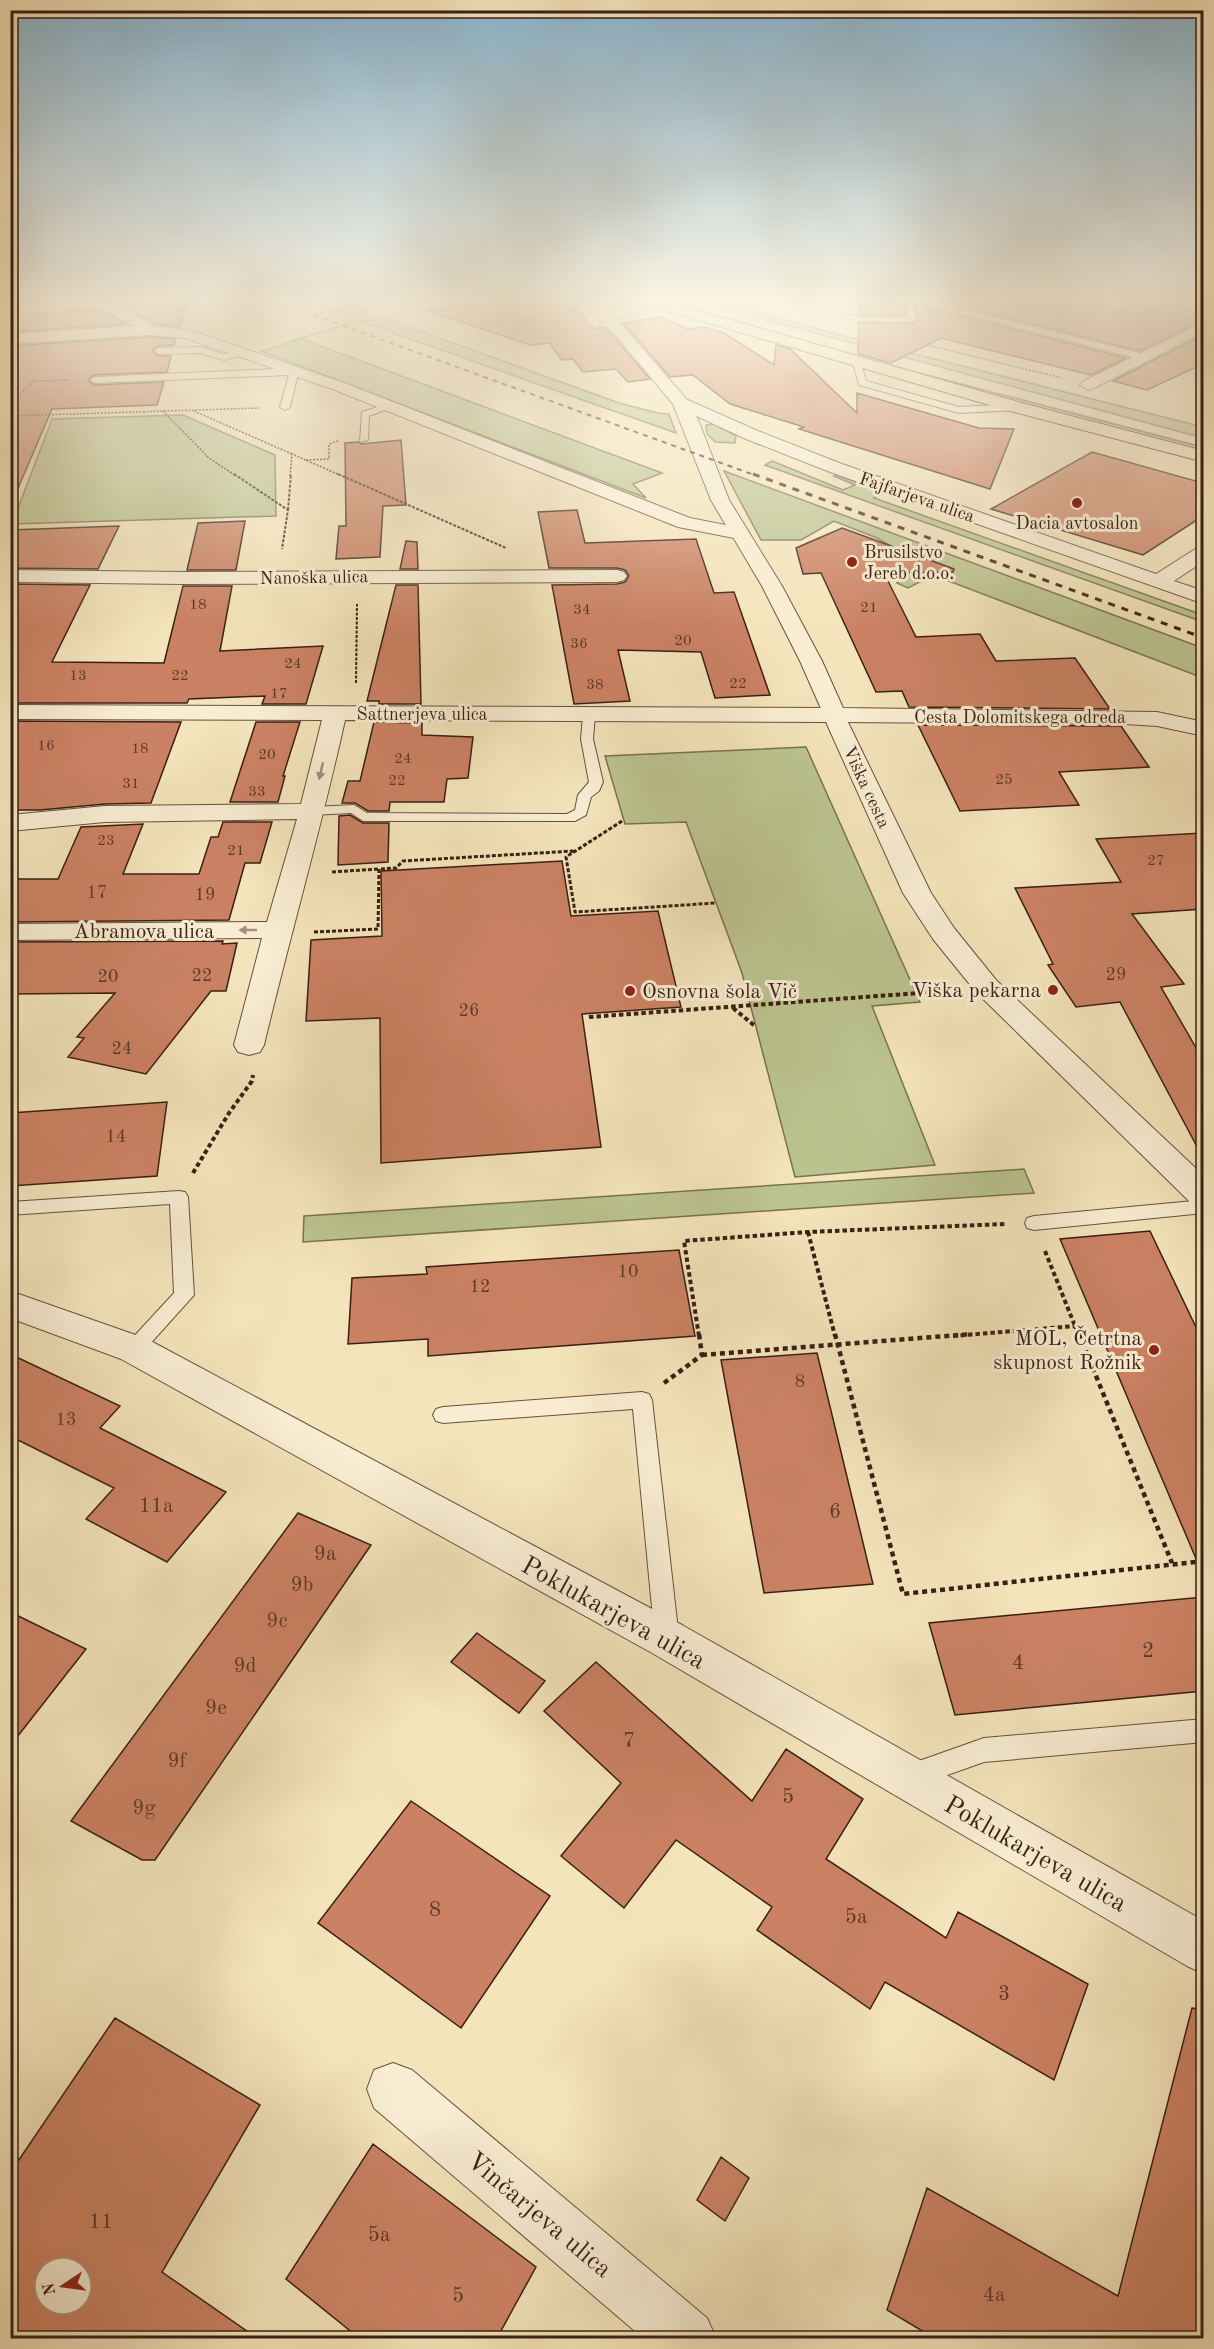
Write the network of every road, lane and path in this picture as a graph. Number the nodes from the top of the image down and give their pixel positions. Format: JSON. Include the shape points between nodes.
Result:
{"nodes":[{"id":1,"x":265,"y":408,"type":"edge"},
{"id":2,"x":385,"y":408,"type":"edge"},
{"id":3,"x":394,"y":408,"type":"edge"},
{"id":4,"x":684,"y":408,"type":"edge"},
{"id":5,"x":693,"y":408,"type":"edge"},
{"id":6,"x":1018,"y":408,"type":"edge"},
{"id":7,"x":1077,"y":408,"type":"edge"},
{"id":8,"x":163,"y":410,"type":"junction"},
{"id":9,"x":190,"y":410,"type":"junction"},
{"id":10,"x":10,"y":416,"type":"edge"},
{"id":11,"x":363,"y":440,"type":"joint"},
{"id":12,"x":1203,"y":442,"type":"edge"},
{"id":13,"x":292,"y":454,"type":"junction"},
{"id":14,"x":1203,"y":457,"type":"edge"},
{"id":15,"x":306,"y":460,"type":"junction"},
{"id":16,"x":288,"y":510,"type":"junction"},
{"id":17,"x":739,"y":533,"type":"junction"},
{"id":18,"x":1203,"y":552,"type":"edge"},
{"id":19,"x":568,"y":574,"type":"junction"},
{"id":20,"x":10,"y":576,"type":"edge"},
{"id":21,"x":358,"y":576,"type":"junction"},
{"id":22,"x":617,"y":576,"type":"dead end"},
{"id":23,"x":277,"y":578,"type":"junction"},
{"id":24,"x":1158,"y":582,"type":"junction"},
{"id":25,"x":1203,"y":598,"type":"edge"},
{"id":26,"x":10,"y":712,"type":"edge"},
{"id":27,"x":345,"y":714,"type":"junction"},
{"id":28,"x":589,"y":715,"type":"junction"},
{"id":29,"x":834,"y":715,"type":"junction"},
{"id":30,"x":1203,"y":729,"type":"edge"},
{"id":31,"x":312,"y":811,"type":"junction"},
{"id":32,"x":622,"y":822,"type":"dead end"},
{"id":33,"x":10,"y":823,"type":"edge"},
{"id":34,"x":574,"y":851,"type":"junction"},
{"id":35,"x":379,"y":869,"type":"junction"},
{"id":36,"x":326,"y":872,"type":"dead end"},
{"id":37,"x":716,"y":903,"type":"dead end"},
{"id":38,"x":10,"y":932,"type":"edge"},
{"id":39,"x":277,"y":935,"type":"junction"},
{"id":40,"x":986,"y":986,"type":"junction"},
{"id":41,"x":732,"y":1007,"type":"junction"},
{"id":42,"x":589,"y":1017,"type":"dead end"},
{"id":43,"x":756,"y":1026,"type":"dead end"},
{"id":44,"x":249,"y":1045,"type":"joint"},
{"id":45,"x":1203,"y":1196,"type":"edge"},
{"id":46,"x":178,"y":1197,"type":"junction"},
{"id":47,"x":1203,"y":1206,"type":"edge"},
{"id":48,"x":10,"y":1209,"type":"edge"},
{"id":49,"x":1034,"y":1223,"type":"junction"},
{"id":50,"x":808,"y":1232,"type":"junction"},
{"id":51,"x":10,"y":1304,"type":"edge"},
{"id":52,"x":1075,"y":1326,"type":"junction"},
{"id":53,"x":836,"y":1344,"type":"junction"},
{"id":54,"x":134,"y":1349,"type":"junction"},
{"id":55,"x":702,"y":1355,"type":"junction"},
{"id":56,"x":642,"y":1400,"type":"junction"},
{"id":57,"x":443,"y":1415,"type":"dead end"},
{"id":58,"x":1203,"y":1561,"type":"edge"},
{"id":59,"x":1172,"y":1563,"type":"junction"},
{"id":60,"x":667,"y":1639,"type":"junction"},
{"id":61,"x":1203,"y":1730,"type":"edge"},
{"id":62,"x":906,"y":1778,"type":"junction"},
{"id":63,"x":1203,"y":1949,"type":"edge"},
{"id":64,"x":393,"y":2089,"type":"dead end"},
{"id":65,"x":687,"y":2338,"type":"edge"}],
"edges":[{"from":1,"to":9,"type":"path"},
{"from":2,"to":11,"type":"lane","via":[[364,414]]},
{"from":3,"to":17,"type":"street","via":[[686,523]]},
{"from":4,"to":17,"type":"street","name":"Viška cesta","via":[[711,480]]},
{"from":5,"to":24,"type":"street","name":"Fajfarjeva ulica","via":[[836,468]]},
{"from":6,"to":14,"type":"main road"},
{"from":7,"to":12,"type":"main road"},
{"from":8,"to":9,"type":"path"},
{"from":8,"to":10,"type":"path"},
{"from":8,"to":16,"type":"path","via":[[209,459]]},
{"from":9,"to":13,"type":"path"},
{"from":11,"to":15,"type":"path","via":[[339,440],[329,444],[329,459]]},
{"from":13,"to":15,"type":"path"},
{"from":13,"to":16,"type":"path"},
{"from":15,"to":19,"type":"path"},
{"from":16,"to":23,"type":"path"},
{"from":17,"to":29,"type":"street","name":"Viška cesta","via":[[772,586]]},
{"from":18,"to":24,"type":"street"},
{"from":19,"to":21,"type":"street","name":"Nanoška ulica"},
{"from":19,"to":22,"type":"street","name":"Nanoška ulica"},
{"from":20,"to":23,"type":"street","name":"Nanoška ulica"},
{"from":21,"to":23,"type":"street","name":"Nanoška ulica"},
{"from":21,"to":27,"type":"path"},
{"from":24,"to":25,"type":"street","name":"Fajfarjeva ulica"},
{"from":26,"to":27,"type":"street","name":"Sattnerjeva ulica"},
{"from":27,"to":28,"type":"street","name":"Sattnerjeva ulica"},
{"from":27,"to":31,"type":"street","one_way":true},
{"from":28,"to":29,"type":"street","name":"Sattnerjeva ulica"},
{"from":28,"to":31,"type":"lane","via":[[587,739],[596,782],[585,795],[581,812],[570,818],[363,817],[354,809]]},
{"from":29,"to":30,"type":"street","name":"Cesta Dolomitskega odreda","via":[[1125,717]]},
{"from":29,"to":40,"type":"street","name":"Viška cesta","via":[[917,893]]},
{"from":31,"to":33,"type":"street","via":[[105,814]]},
{"from":31,"to":39,"type":"street"},
{"from":32,"to":34,"type":"path"},
{"from":34,"to":35,"type":"path","via":[[404,861],[396,868]]},
{"from":34,"to":37,"type":"path","via":[[566,857],[575,912]]},
{"from":35,"to":36,"type":"path"},
{"from":35,"to":39,"type":"path","via":[[378,928]]},
{"from":39,"to":38,"type":"street","name":"Abramova ulica","one_way":true},
{"from":39,"to":44,"type":"street"},
{"from":40,"to":41,"type":"path"},
{"from":40,"to":45,"type":"street","name":"Viška cesta"},
{"from":41,"to":42,"type":"path"},
{"from":41,"to":43,"type":"path"},
{"from":44,"to":46,"type":"path","via":[[256,1058],[252,1081]]},
{"from":46,"to":48,"type":"lane"},
{"from":46,"to":54,"type":"lane","via":[[184,1295]]},
{"from":47,"to":49,"type":"lane"},
{"from":49,"to":50,"type":"path"},
{"from":49,"to":52,"type":"path"},
{"from":50,"to":53,"type":"path"},
{"from":50,"to":55,"type":"path","via":[[684,1241]]},
{"from":51,"to":54,"type":"street","name":"Poklukarjeva ulica"},
{"from":52,"to":53,"type":"path"},
{"from":52,"to":59,"type":"path"},
{"from":53,"to":55,"type":"path"},
{"from":53,"to":59,"type":"path","via":[[903,1593]]},
{"from":54,"to":60,"type":"street","name":"Poklukarjeva ulica"},
{"from":55,"to":56,"type":"path"},
{"from":56,"to":57,"type":"lane"},
{"from":56,"to":60,"type":"lane"},
{"from":58,"to":59,"type":"path"},
{"from":60,"to":62,"type":"street","name":"Poklukarjeva ulica"},
{"from":61,"to":62,"type":"lane","via":[[984,1750]]},
{"from":62,"to":63,"type":"street","name":"Poklukarjeva ulica"},
{"from":64,"to":65,"type":"street","name":"Vinčarjeva ulica"}]}
